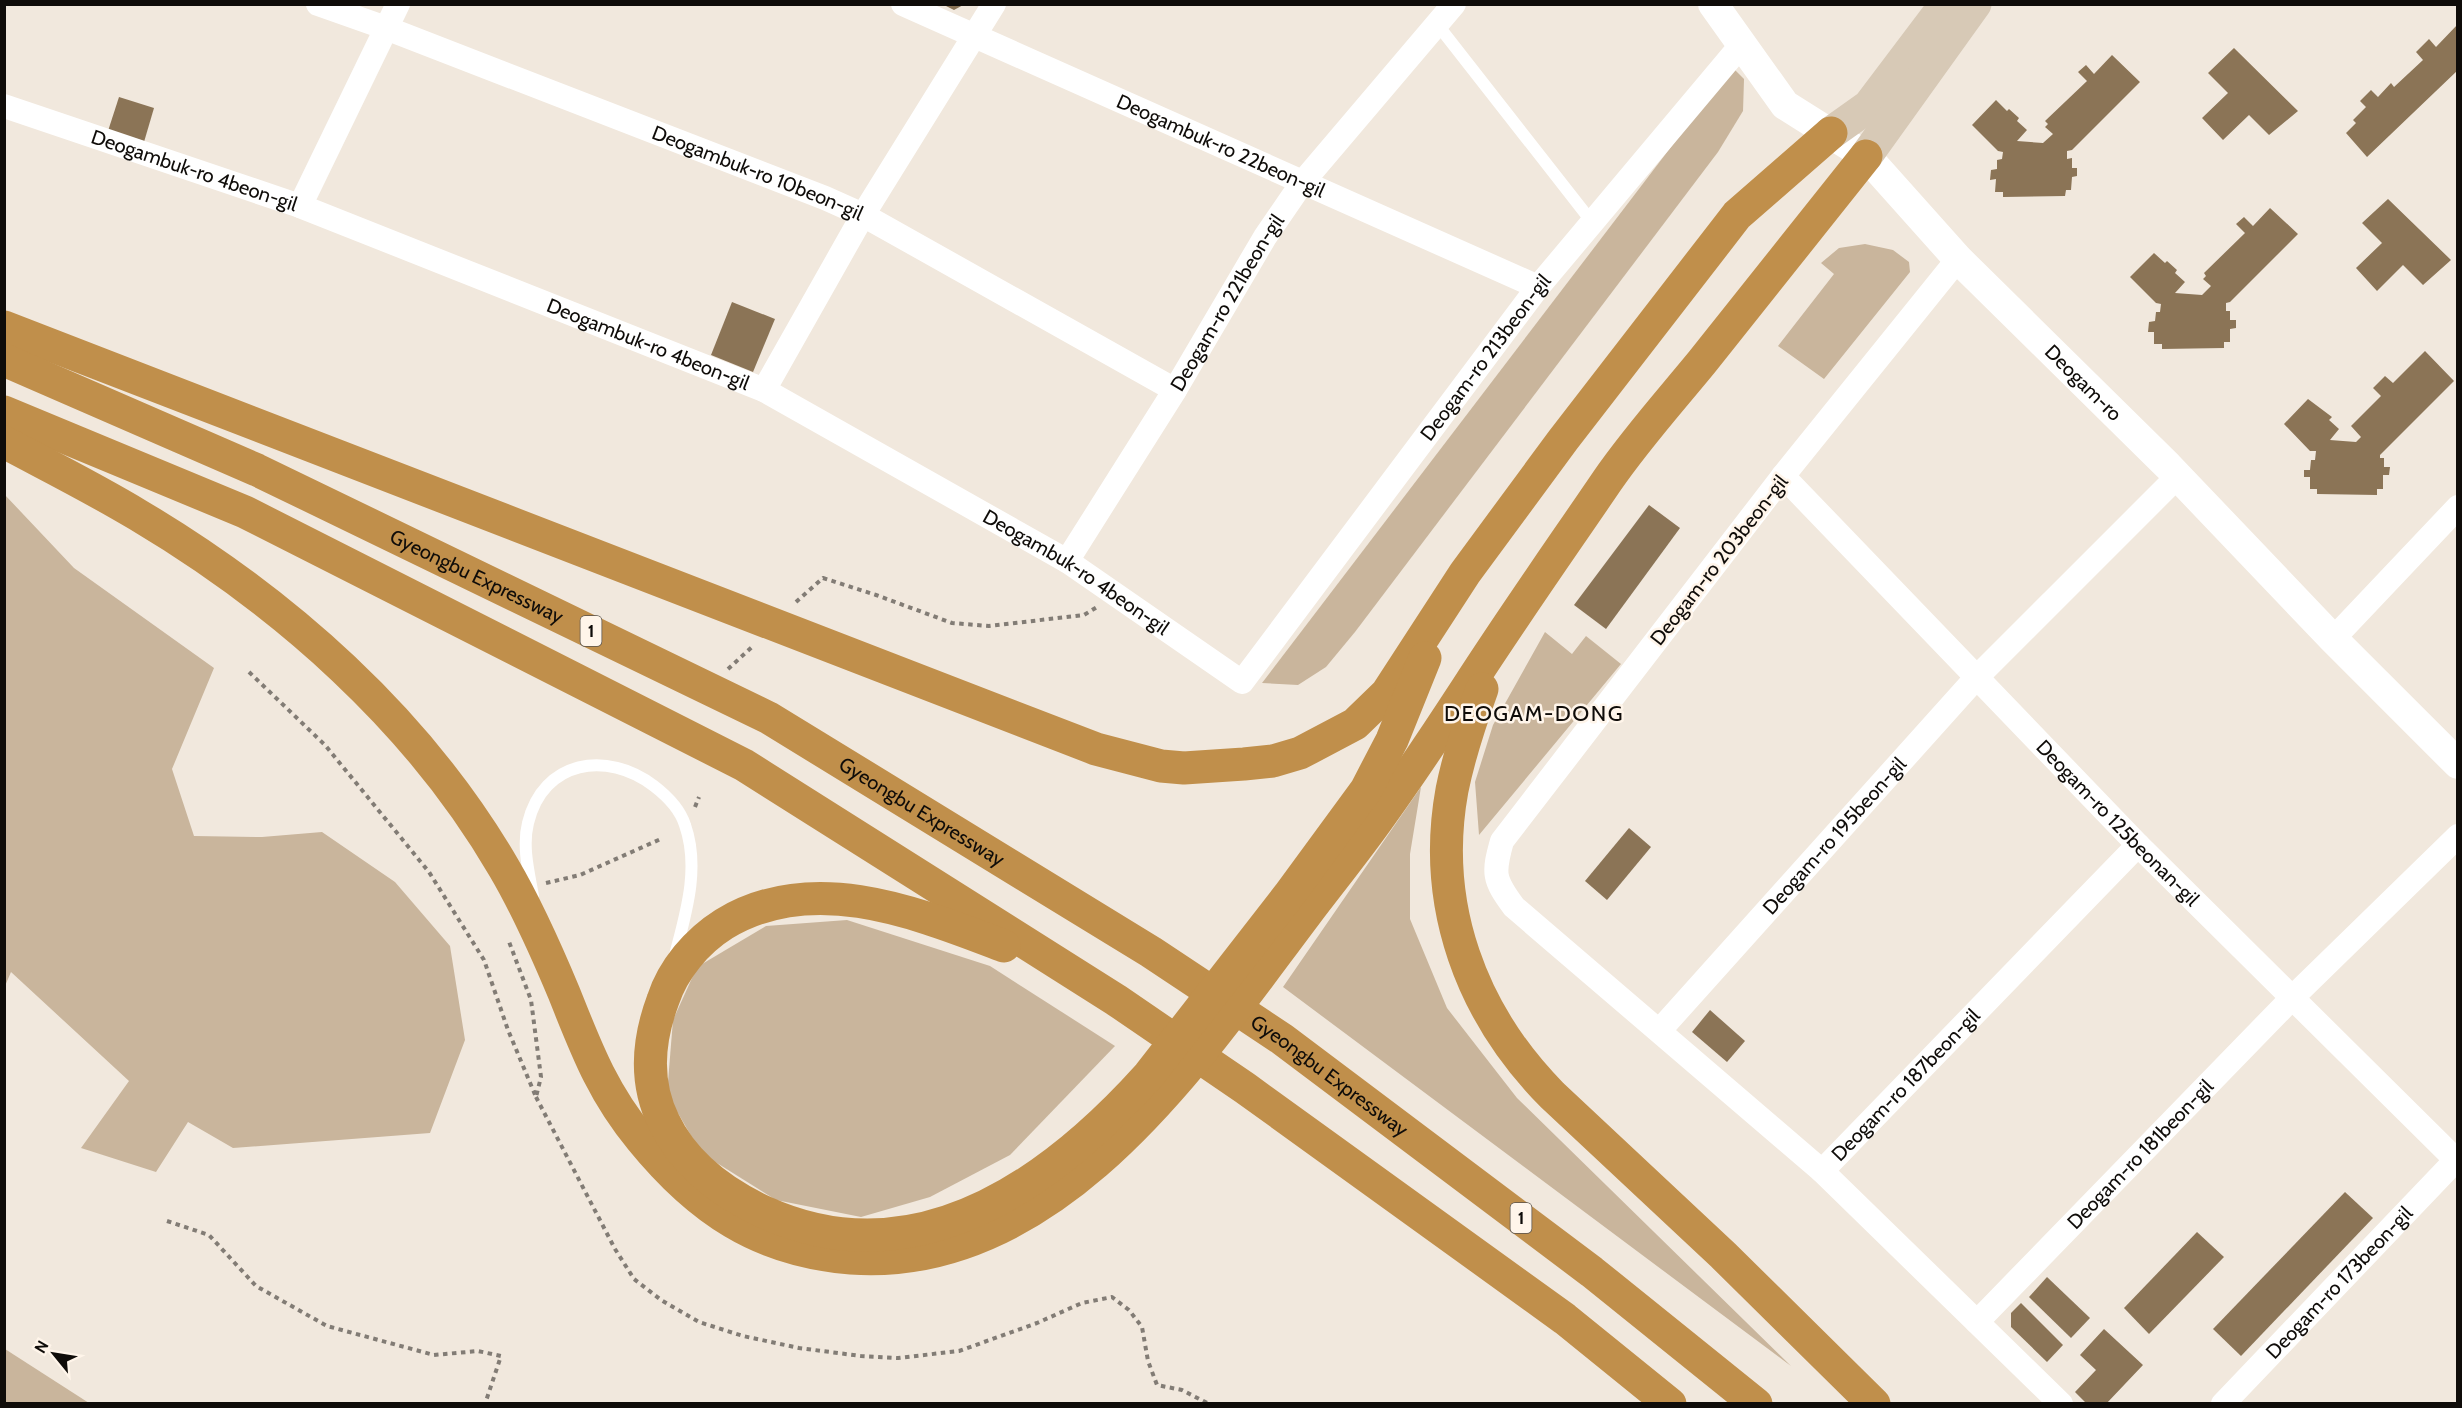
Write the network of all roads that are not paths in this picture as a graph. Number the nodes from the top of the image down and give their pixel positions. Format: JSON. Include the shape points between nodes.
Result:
{"nodes":[{"id":1,"x":318,"y":4,"type":"edge"},
{"id":2,"x":398,"y":4,"type":"edge"},
{"id":3,"x":903,"y":4,"type":"edge"},
{"id":4,"x":994,"y":4,"type":"edge"},
{"id":5,"x":1454,"y":4,"type":"edge"},
{"id":6,"x":1713,"y":4,"type":"edge"},
{"id":7,"x":1946,"y":4,"type":"edge"},
{"id":8,"x":1975,"y":4,"type":"edge"},
{"id":9,"x":1431,"y":14,"type":"edge"},
{"id":10,"x":386,"y":28,"type":"junction"},
{"id":11,"x":975,"y":37,"type":"junction"},
{"id":12,"x":1742,"y":44,"type":"junction"},
{"id":13,"x":4,"y":106,"type":"edge"},
{"id":14,"x":1832,"y":133,"type":"junction"},
{"id":15,"x":1866,"y":156,"type":"junction"},
{"id":16,"x":1302,"y":183,"type":"junction"},
{"id":17,"x":300,"y":206,"type":"junction"},
{"id":18,"x":863,"y":215,"type":"junction"},
{"id":19,"x":1592,"y":222,"type":"junction"},
{"id":20,"x":1958,"y":260,"type":"junction"},
{"id":21,"x":1538,"y":287,"type":"junction"},
{"id":22,"x":4,"y":327,"type":"edge"},
{"id":23,"x":4,"y":360,"type":"edge"},
{"id":24,"x":764,"y":390,"type":"junction"},
{"id":25,"x":1175,"y":390,"type":"junction"},
{"id":26,"x":4,"y":412,"type":"edge"},
{"id":27,"x":4,"y":442,"type":"edge"},
{"id":28,"x":1783,"y":476,"type":"junction"},
{"id":29,"x":2177,"y":477,"type":"junction"},
{"id":30,"x":2457,"y":507,"type":"edge"},
{"id":31,"x":1067,"y":561,"type":"junction"},
{"id":32,"x":1465,"y":573,"type":"junction"},
{"id":33,"x":1507,"y":629,"type":"junction"},
{"id":34,"x":2333,"y":639,"type":"junction"},
{"id":35,"x":1976,"y":678,"type":"junction"},
{"id":36,"x":1242,"y":682,"type":"joint"},
{"id":37,"x":2457,"y":764,"type":"edge"},
{"id":38,"x":2457,"y":836,"type":"edge"},
{"id":39,"x":2138,"y":845,"type":"junction"},
{"id":40,"x":543,"y":944,"type":"junction"},
{"id":41,"x":664,"y":994,"type":"junction"},
{"id":42,"x":2293,"y":997,"type":"junction"},
{"id":43,"x":1116,"y":1000,"type":"junction"},
{"id":44,"x":1660,"y":1030,"type":"junction"},
{"id":45,"x":2457,"y":1161,"type":"edge"},
{"id":46,"x":1822,"y":1171,"type":"junction"},
{"id":47,"x":1977,"y":1322,"type":"junction"},
{"id":48,"x":1670,"y":1404,"type":"edge"},
{"id":49,"x":1756,"y":1404,"type":"edge"},
{"id":50,"x":1874,"y":1404,"type":"edge"},
{"id":51,"x":2061,"y":1404,"type":"edge"},
{"id":52,"x":2223,"y":1404,"type":"edge"}],
"edges":[{"from":1,"to":10,"type":"street","name":"Deogambuk-ro 10beon-gil"},
{"from":2,"to":10,"type":"street"},
{"from":3,"to":11,"type":"street","name":"Deogambuk-ro 22beon-gil"},
{"from":4,"to":11,"type":"street"},
{"from":5,"to":9,"type":"street","name":"Deogam-ro 221beon-gil"},
{"from":6,"to":12,"type":"street","name":"Deogam-ro"},
{"from":7,"to":14,"type":"main road","via":[[1869,106]]},
{"from":8,"to":15,"type":"main road"},
{"from":9,"to":16,"type":"street","name":"Deogam-ro 221beon-gil"},
{"from":9,"to":19,"type":"lane"},
{"from":10,"to":17,"type":"street"},
{"from":10,"to":18,"type":"street","name":"Deogambuk-ro 10beon-gil"},
{"from":11,"to":16,"type":"street","name":"Deogambuk-ro 22beon-gil"},
{"from":11,"to":18,"type":"street"},
{"from":12,"to":14,"type":"street","name":"Deogam-ro","via":[[1785,105]]},
{"from":12,"to":19,"type":"street","name":"Deogam-ro 213beon-gil"},
{"from":13,"to":17,"type":"street","name":"Deogambuk-ro 4beon-gil"},
{"from":14,"to":15,"type":"street","name":"Deogam-ro"},
{"from":14,"to":32,"type":"highway","via":[[1737,215]]},
{"from":15,"to":20,"type":"street","name":"Deogam-ro"},
{"from":15,"to":33,"type":"highway","via":[[1614,472]]},
{"from":16,"to":21,"type":"street","name":"Deogambuk-ro 22beon-gil"},
{"from":16,"to":25,"type":"street","name":"Deogam-ro 221beon-gil","via":[[1265,237]]},
{"from":17,"to":24,"type":"street","name":"Deogambuk-ro 4beon-gil"},
{"from":18,"to":24,"type":"street"},
{"from":18,"to":25,"type":"street","name":"Deogambuk-ro 10beon-gil"},
{"from":19,"to":21,"type":"street","name":"Deogam-ro 213beon-gil"},
{"from":20,"to":28,"type":"street","name":"Deogam-ro 203beon-gil"},
{"from":20,"to":29,"type":"street","name":"Deogam-ro"},
{"from":21,"to":36,"type":"street","name":"Deogam-ro 213beon-gil"},
{"from":22,"to":32,"type":"highway","via":[[1078,743],[1161,766],[1214,767],[1273,761],[1300,753],[1355,724],[1387,693]]},
{"from":23,"to":49,"type":"highway","name":"Gyeongbu Expressway","number":"1","via":[[257,470],[769,718],[1151,952],[1282,1039],[1592,1272]]},
{"from":24,"to":31,"type":"street","name":"Deogambuk-ro 4beon-gil"},
{"from":25,"to":31,"type":"street","name":"Deogam-ro 221beon-gil"},
{"from":26,"to":43,"type":"highway","via":[[245,512],[744,765]]},
{"from":27,"to":40,"type":"highway","via":[[134,512],[199,554],[287,619],[339,664],[392,716],[467,810],[507,872]]},
{"from":28,"to":35,"type":"street","name":"Deogam-ro 125beonan-gil"},
{"from":28,"to":44,"type":"street","name":"Deogam-ro 203beon-gil","via":[[1502,841],[1494,868],[1514,907]]},
{"from":29,"to":34,"type":"street","name":"Deogam-ro"},
{"from":29,"to":35,"type":"street","name":"Deogam-ro 195beon-gil"},
{"from":30,"to":34,"type":"street"},
{"from":31,"to":36,"type":"street","name":"Deogambuk-ro 4beon-gil"},
{"from":32,"to":41,"type":"highway","via":[[1375,774],[1289,895],[1126,1101],[1052,1168],[1000,1200],[920,1228],[868,1235],[792,1223],[731,1194],[684,1155],[655,1102],[649,1059]]},
{"from":33,"to":40,"type":"highway","via":[[1378,819],[1178,1081],[1072,1181],[1022,1216],[949,1248],[890,1259],[794,1250],[757,1236],[708,1206],[654,1155],[611,1098],[593,1066]]},
{"from":33,"to":50,"type":"highway","via":[[1459,757],[1445,853],[1451,910],[1462,951],[1486,1010],[1526,1068],[1552,1095]]},
{"from":34,"to":37,"type":"street","name":"Deogam-ro"},
{"from":35,"to":39,"type":"street","name":"Deogam-ro 125beonan-gil"},
{"from":35,"to":44,"type":"street","name":"Deogam-ro 195beon-gil"},
{"from":38,"to":42,"type":"street","name":"Deogam-ro 181beon-gil"},
{"from":39,"to":42,"type":"street","name":"Deogam-ro 125beonan-gil"},
{"from":39,"to":46,"type":"street","name":"Deogam-ro 187beon-gil"},
{"from":40,"to":41,"type":"lane","via":[[526,852],[528,823],[534,807],[547,786],[569,770],[594,764],[623,768],[648,781],[671,801],[689,839],[689,898]]},
{"from":41,"to":43,"type":"highway","via":[[701,942],[735,918],[776,904],[821,898],[867,902],[941,923],[1022,953]]},
{"from":42,"to":45,"type":"street","name":"Deogam-ro 125beonan-gil"},
{"from":42,"to":47,"type":"street","name":"Deogam-ro 181beon-gil"},
{"from":43,"to":48,"type":"highway","via":[[1565,1319]]},
{"from":44,"to":46,"type":"street","name":"Deogam-ro 187beon-gil"},
{"from":45,"to":52,"type":"street","name":"Deogam-ro 173beon-gil"},
{"from":46,"to":47,"type":"street"},
{"from":47,"to":51,"type":"street"}]}
